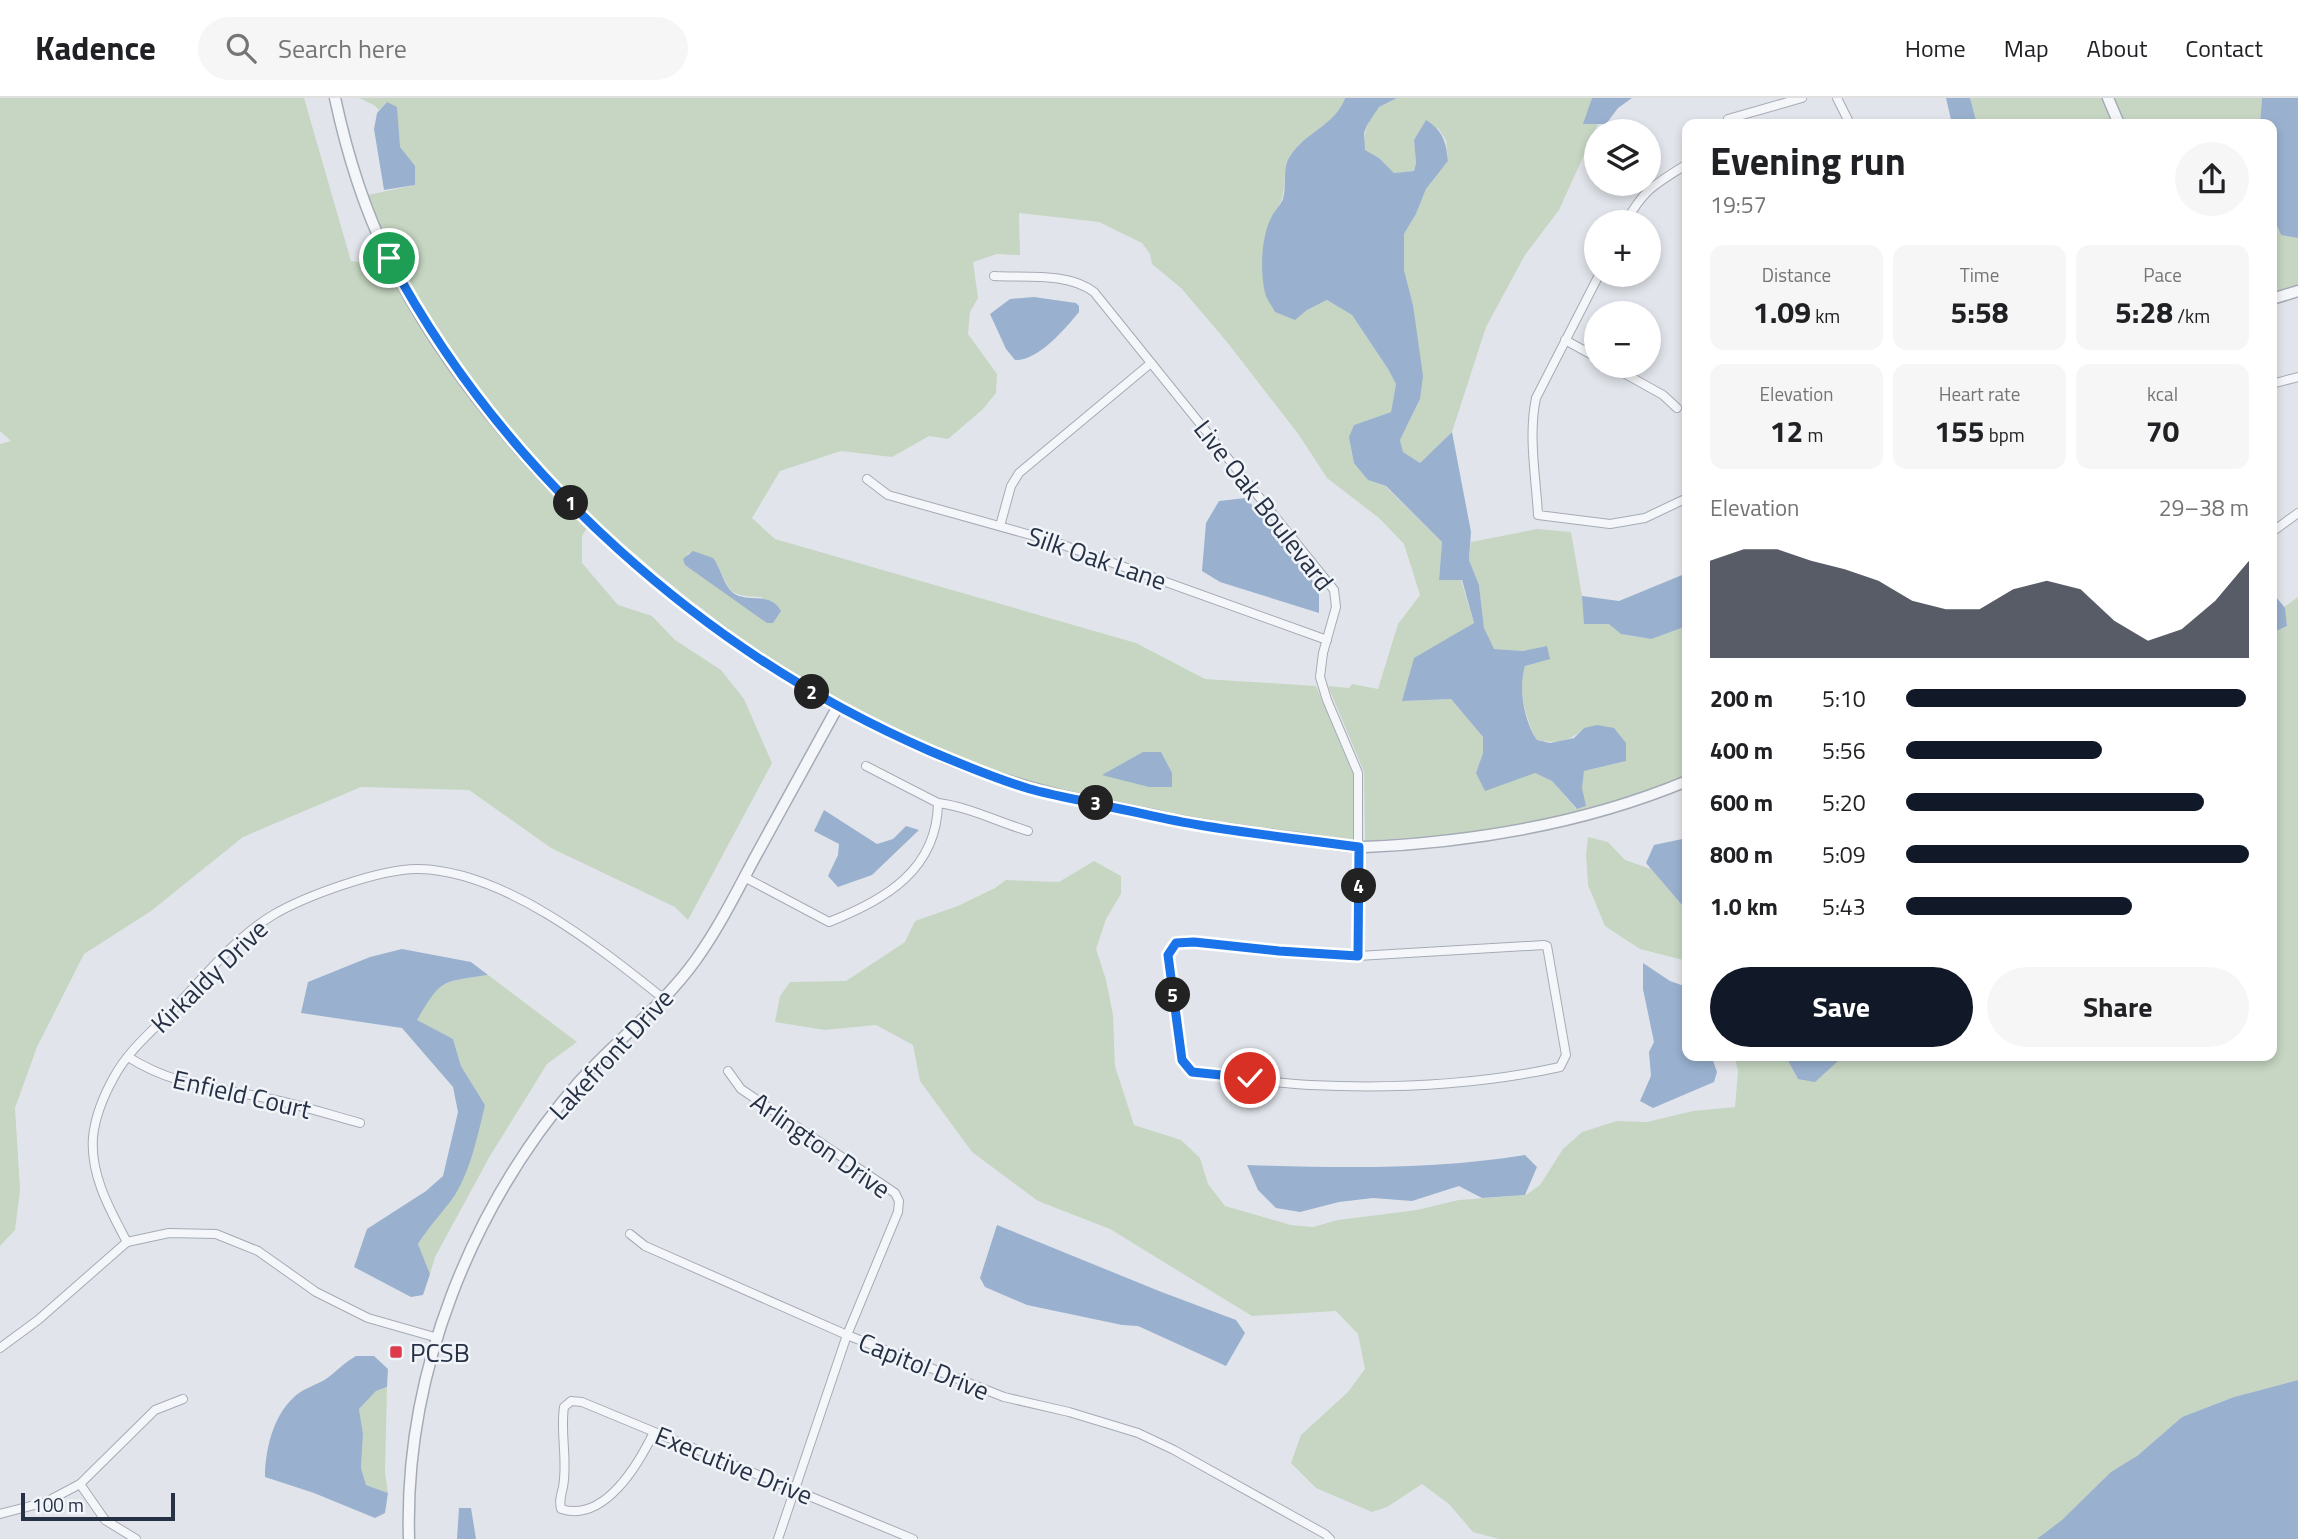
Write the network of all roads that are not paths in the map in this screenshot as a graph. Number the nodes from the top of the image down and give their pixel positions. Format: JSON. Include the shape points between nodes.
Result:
{"nodes":[{"id":1,"x":334,"y":98,"type":"edge"},
{"id":2,"x":1802,"y":98,"type":"edge"},
{"id":3,"x":1837,"y":98,"type":"edge"},
{"id":4,"x":2108,"y":98,"type":"edge"},
{"id":5,"x":1728,"y":119,"type":"dead end"},
{"id":6,"x":1848,"y":119,"type":"edge"},
{"id":7,"x":2117,"y":119,"type":"edge"},
{"id":8,"x":1682,"y":167,"type":"edge"},
{"id":9,"x":1632,"y":210,"type":"edge"},
{"id":10,"x":994,"y":276,"type":"dead end"},
{"id":11,"x":1593,"y":287,"type":"edge"},
{"id":12,"x":2298,"y":291,"type":"edge"},
{"id":13,"x":2277,"y":297,"type":"edge"},
{"id":14,"x":1565,"y":340,"type":"junction"},
{"id":15,"x":1584,"y":350,"type":"edge"},
{"id":16,"x":1151,"y":363,"type":"junction"},
{"id":17,"x":2298,"y":377,"type":"edge"},
{"id":18,"x":1633,"y":378,"type":"edge"},
{"id":19,"x":2277,"y":383,"type":"edge"},
{"id":20,"x":1677,"y":408,"type":"dead end"},
{"id":21,"x":867,"y":480,"type":"dead end"},
{"id":22,"x":1682,"y":500,"type":"edge"},
{"id":23,"x":2298,"y":513,"type":"edge"},
{"id":24,"x":1000,"y":526,"type":"junction"},
{"id":25,"x":2277,"y":528,"type":"edge"},
{"id":26,"x":1327,"y":640,"type":"junction"},
{"id":27,"x":837,"y":708,"type":"junction"},
{"id":28,"x":866,"y":766,"type":"dead end"},
{"id":29,"x":1682,"y":783,"type":"edge"},
{"id":30,"x":937,"y":803,"type":"junction"},
{"id":31,"x":1028,"y":831,"type":"dead end"},
{"id":32,"x":1359,"y":847,"type":"junction"},
{"id":33,"x":744,"y":877,"type":"junction"},
{"id":34,"x":1358,"y":956,"type":"junction"},
{"id":35,"x":664,"y":999,"type":"junction"},
{"id":36,"x":128,"y":1057,"type":"junction"},
{"id":37,"x":728,"y":1071,"type":"dead end"},
{"id":38,"x":360,"y":1123,"type":"dead end"},
{"id":39,"x":630,"y":1234,"type":"dead end"},
{"id":40,"x":127,"y":1242,"type":"junction"},
{"id":41,"x":847,"y":1335,"type":"junction"},
{"id":42,"x":438,"y":1338,"type":"junction"},
{"id":43,"x":0,"y":1348,"type":"edge"},
{"id":44,"x":183,"y":1399,"type":"dead end"},
{"id":45,"x":654,"y":1432,"type":"junction"},
{"id":46,"x":80,"y":1484,"type":"junction"},
{"id":47,"x":794,"y":1489,"type":"junction"},
{"id":48,"x":0,"y":1514,"type":"edge"},
{"id":49,"x":136,"y":1539,"type":"edge"},
{"id":50,"x":410,"y":1539,"type":"edge"},
{"id":51,"x":778,"y":1539,"type":"edge"},
{"id":52,"x":913,"y":1539,"type":"edge"},
{"id":53,"x":1330,"y":1539,"type":"edge"}],
"edges":[{"from":1,"to":27,"type":"street","via":[[355,177],[389,258],[439,344],[494,418],[568,501],[649,575],[774,668]]},
{"from":2,"to":5,"type":"street"},
{"from":3,"to":6,"type":"street"},
{"from":4,"to":7,"type":"street"},
{"from":8,"to":9,"type":"street","via":[[1647,189]]},
{"from":10,"to":16,"type":"street","name":"Live Oak Boulevard","via":[[1084,285]]},
{"from":11,"to":14,"type":"street"},
{"from":12,"to":13,"type":"street"},
{"from":14,"to":15,"type":"street"},
{"from":14,"to":22,"type":"street","via":[[1532,415],[1538,515],[1610,524],[1645,518]]},
{"from":16,"to":24,"type":"street","via":[[1019,473]]},
{"from":16,"to":26,"type":"street","name":"Live Oak Boulevard","via":[[1329,581],[1336,607]]},
{"from":17,"to":19,"type":"street"},
{"from":18,"to":20,"type":"street"},
{"from":21,"to":24,"type":"street","name":"Silk Oak Lane","via":[[888,495]]},
{"from":23,"to":25,"type":"street"},
{"from":24,"to":26,"type":"street","name":"Silk Oak Lane"},
{"from":26,"to":32,"type":"street","name":"Live Oak Boulevard","via":[[1320,677],[1358,774]]},
{"from":27,"to":32,"type":"street","via":[[963,765],[1031,789],[1197,825]]},
{"from":27,"to":33,"type":"street","name":"Lakefront Drive"},
{"from":28,"to":30,"type":"street"},
{"from":29,"to":32,"type":"street","via":[[1570,821],[1503,834]]},
{"from":30,"to":31,"type":"street"},
{"from":30,"to":33,"type":"street","via":[[937,821],[924,858],[905,880],[829,922]]},
{"from":32,"to":34,"type":"street","name":"Live Oak Boulevard"},
{"from":33,"to":35,"type":"street","name":"Lakefront Drive","via":[[712,936]]},
{"from":34,"to":34,"type":"street","via":[[1176,943],[1168,955],[1182,1060],[1192,1072],[1307,1085],[1386,1087],[1509,1079],[1560,1068],[1566,1055],[1547,946]]},
{"from":35,"to":36,"type":"street","name":"Kirkaldy Drive","via":[[601,949],[523,900],[458,875],[419,869],[386,873],[309,897],[271,916],[224,956]]},
{"from":35,"to":42,"type":"street","name":"Lakefront Drive","via":[[580,1081],[527,1151],[472,1246]]},
{"from":36,"to":38,"type":"street","name":"Enfield Court","via":[[181,1082],[263,1097]]},
{"from":36,"to":40,"type":"street","name":"Kirkaldy Drive","via":[[102,1101],[93,1137],[103,1197]]},
{"from":37,"to":41,"type":"street","name":"Arlington Drive","via":[[741,1089],[895,1193],[899,1201]]},
{"from":39,"to":41,"type":"street","name":"Capitol Drive","via":[[645,1246]]},
{"from":40,"to":42,"type":"street","via":[[169,1233],[216,1234],[258,1251],[316,1292],[368,1318]]},
{"from":40,"to":43,"type":"street"},
{"from":41,"to":47,"type":"street","name":"Arlington Drive"},
{"from":41,"to":53,"type":"street","name":"Capitol Drive","via":[[1004,1397],[1138,1433]]},
{"from":42,"to":50,"type":"street","name":"Lakefront Drive","via":[[415,1440]]},
{"from":44,"to":46,"type":"street","via":[[155,1410]]},
{"from":45,"to":45,"type":"street","name":"Executive Drive","via":[[626,1482],[594,1505],[569,1512],[561,1509],[566,1456],[563,1416],[571,1401]]},
{"from":45,"to":47,"type":"street","name":"Executive Drive"},
{"from":46,"to":48,"type":"street","via":[[46,1502]]},
{"from":46,"to":49,"type":"street","via":[[105,1520]]},
{"from":47,"to":51,"type":"street","name":"Arlington Drive"},
{"from":47,"to":52,"type":"street","name":"Executive Drive"}]}
